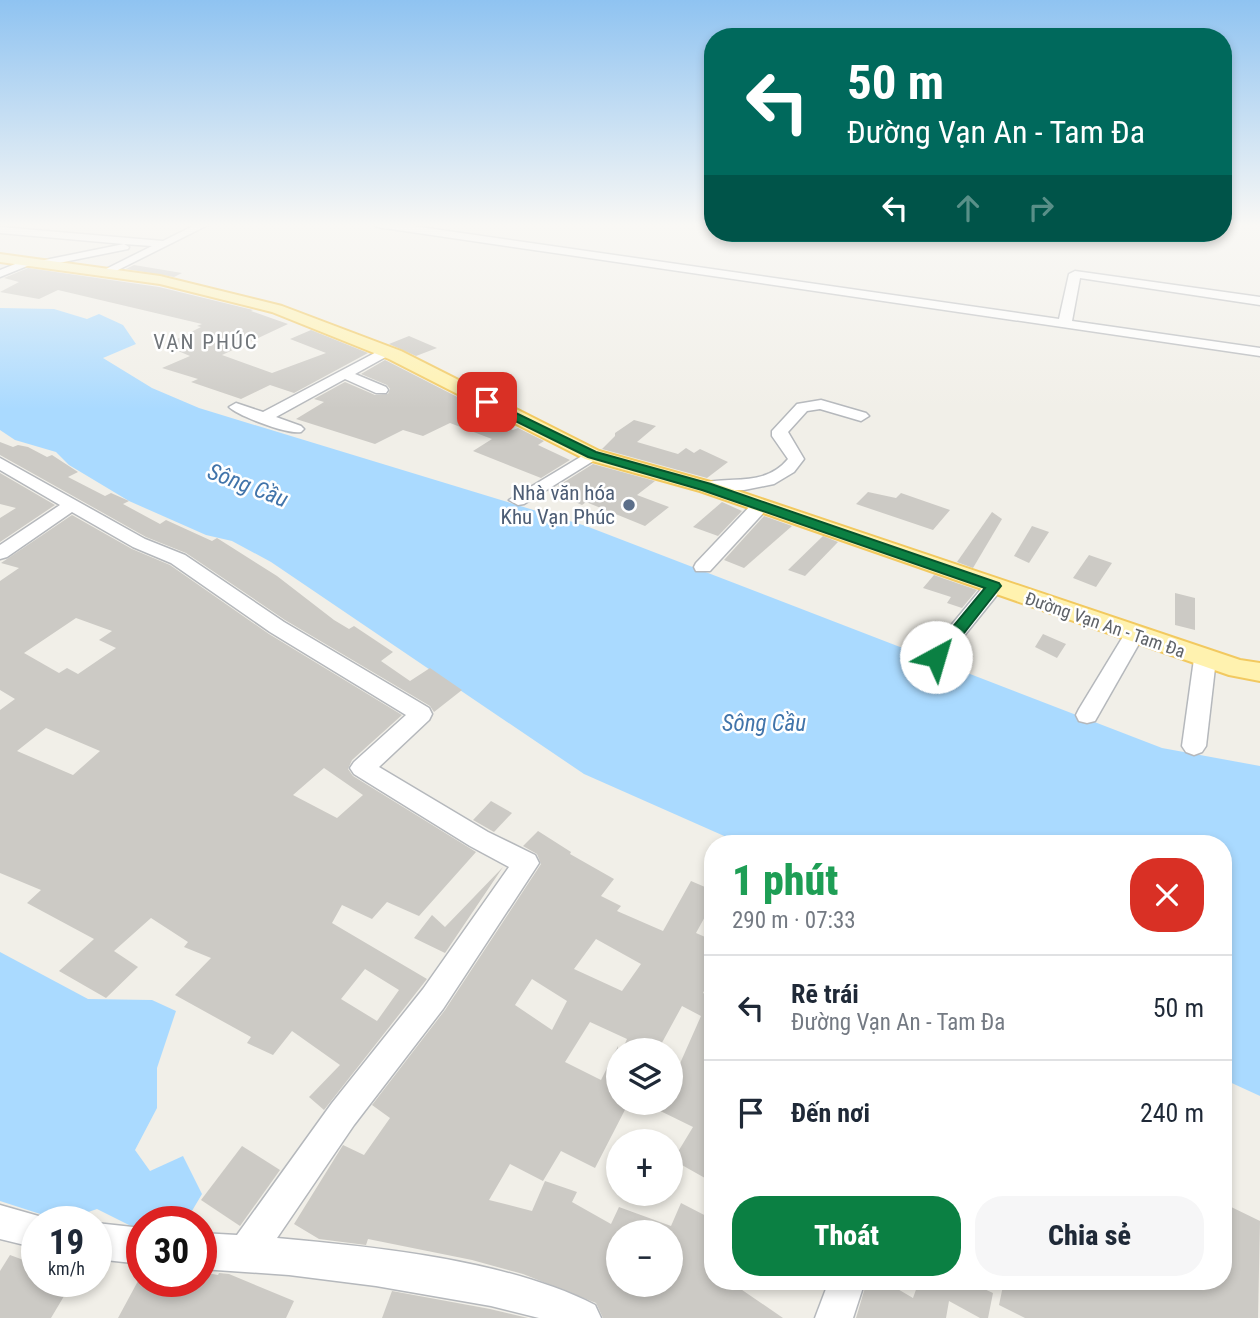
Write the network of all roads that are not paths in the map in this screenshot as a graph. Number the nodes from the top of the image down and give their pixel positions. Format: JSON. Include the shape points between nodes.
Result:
{"nodes":[{"id":1,"x":182,"y":286,"type":"edge"},
{"id":2,"x":804,"y":286,"type":"edge"},
{"id":3,"x":1073,"y":286,"type":"edge"},
{"id":4,"x":1154,"y":286,"type":"edge"},
{"id":5,"x":1260,"y":301,"type":"edge"},
{"id":6,"x":1065,"y":323,"type":"junction"},
{"id":7,"x":386,"y":351,"type":"junction"},
{"id":8,"x":1260,"y":352,"type":"edge"},
{"id":9,"x":344,"y":374,"type":"junction"},
{"id":10,"x":381,"y":390,"type":"dead end"},
{"id":11,"x":236,"y":407,"type":"dead end"},
{"id":12,"x":861,"y":416,"type":"dead end"},
{"id":13,"x":264,"y":418,"type":"junction"},
{"id":14,"x":296,"y":429,"type":"dead end"},
{"id":15,"x":592,"y":455,"type":"junction"},
{"id":16,"x":3,"y":467,"type":"edge"},
{"id":17,"x":707,"y":487,"type":"junction"},
{"id":18,"x":518,"y":500,"type":"dead end"},
{"id":19,"x":71,"y":505,"type":"junction"},
{"id":20,"x":760,"y":506,"type":"junction"},
{"id":21,"x":0,"y":553,"type":"edge"},
{"id":22,"x":703,"y":567,"type":"dead end"},
{"id":23,"x":994,"y":586,"type":"junction"},
{"id":24,"x":1134,"y":635,"type":"junction"},
{"id":25,"x":936,"y":657,"type":"dead end"},
{"id":26,"x":1205,"y":659,"type":"junction"},
{"id":27,"x":1260,"y":672,"type":"edge"},
{"id":28,"x":1087,"y":715,"type":"dead end"},
{"id":29,"x":1194,"y":746,"type":"dead end"},
{"id":30,"x":0,"y":1222,"type":"edge"},
{"id":31,"x":21,"y":1227,"type":"edge"},
{"id":32,"x":217,"y":1251,"type":"edge"},
{"id":33,"x":247,"y":1252,"type":"junction"},
{"id":34,"x":844,"y":1290,"type":"edge"},
{"id":35,"x":582,"y":1318,"type":"edge"},
{"id":36,"x":834,"y":1318,"type":"edge"}],
"edges":[{"from":1,"to":7,"type":"main road","name":"Đường Vạn An - Tam Đa","via":[[276,309]]},
{"from":2,"to":6,"type":"street"},
{"from":3,"to":6,"type":"street"},
{"from":4,"to":5,"type":"street"},
{"from":6,"to":8,"type":"street"},
{"from":7,"to":9,"type":"street"},
{"from":7,"to":15,"type":"main road","name":"Đường Vạn An - Tam Đa"},
{"from":9,"to":10,"type":"street"},
{"from":9,"to":13,"type":"street"},
{"from":11,"to":13,"type":"street"},
{"from":12,"to":17,"type":"street","via":[[821,404],[802,407],[780,431],[796,459],[781,477]]},
{"from":13,"to":14,"type":"street"},
{"from":15,"to":17,"type":"main road","name":"Đường Vạn An - Tam Đa"},
{"from":15,"to":18,"type":"street"},
{"from":16,"to":19,"type":"street"},
{"from":17,"to":20,"type":"main road","name":"Đường Vạn An - Tam Đa"},
{"from":19,"to":21,"type":"street"},
{"from":19,"to":33,"type":"street","via":[[178,559],[288,634],[421,714],[362,768],[526,863],[433,999],[343,1114]]},
{"from":20,"to":22,"type":"street"},
{"from":20,"to":23,"type":"main road","name":"Đường Vạn An - Tam Đa"},
{"from":23,"to":24,"type":"main road","name":"Đường Vạn An - Tam Đa"},
{"from":23,"to":25,"type":"street"},
{"from":24,"to":26,"type":"main road","name":"Đường Vạn An - Tam Đa"},
{"from":24,"to":28,"type":"street"},
{"from":26,"to":27,"type":"main road","name":"Đường Vạn An - Tam Đa"},
{"from":26,"to":29,"type":"street"},
{"from":30,"to":31,"type":"street"},
{"from":32,"to":33,"type":"street"},
{"from":33,"to":35,"type":"street","via":[[491,1287]]},
{"from":34,"to":36,"type":"street"}]}
